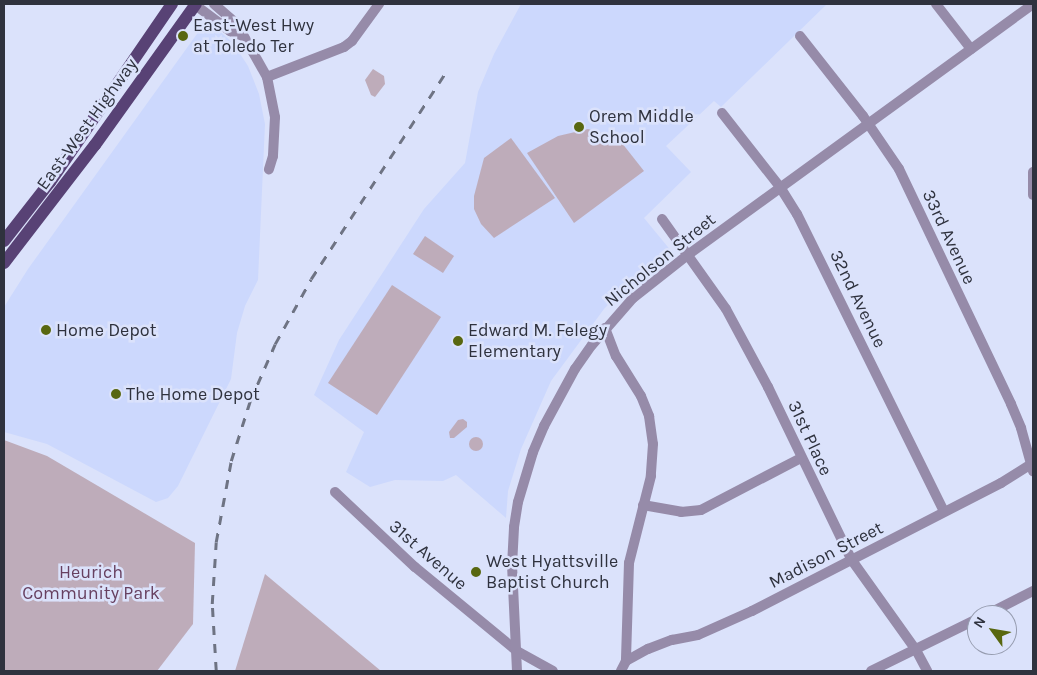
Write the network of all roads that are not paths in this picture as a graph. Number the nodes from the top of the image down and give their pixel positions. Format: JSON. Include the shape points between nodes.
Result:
{"nodes":[{"id":1,"x":172,"y":4,"type":"edge"},
{"id":2,"x":196,"y":4,"type":"edge"},
{"id":3,"x":214,"y":4,"type":"edge"},
{"id":4,"x":379,"y":4,"type":"edge"},
{"id":5,"x":936,"y":4,"type":"edge"},
{"id":6,"x":1033,"y":4,"type":"edge"},
{"id":7,"x":243,"y":36,"type":"junction"},
{"id":8,"x":800,"y":36,"type":"dead end"},
{"id":9,"x":971,"y":49,"type":"junction"},
{"id":10,"x":267,"y":77,"type":"junction"},
{"id":11,"x":722,"y":113,"type":"dead end"},
{"id":12,"x":868,"y":123,"type":"junction"},
{"id":13,"x":269,"y":169,"type":"dead end"},
{"id":14,"x":1033,"y":172,"type":"edge"},
{"id":15,"x":780,"y":187,"type":"junction"},
{"id":16,"x":1033,"y":195,"type":"edge"},
{"id":17,"x":662,"y":219,"type":"dead end"},
{"id":18,"x":4,"y":241,"type":"edge"},
{"id":19,"x":689,"y":254,"type":"junction"},
{"id":20,"x":4,"y":263,"type":"edge"},
{"id":21,"x":605,"y":328,"type":"junction"},
{"id":22,"x":801,"y":458,"type":"junction"},
{"id":23,"x":1032,"y":466,"type":"edge"},
{"id":24,"x":335,"y":492,"type":"dead end"},
{"id":25,"x":643,"y":505,"type":"junction"},
{"id":26,"x":944,"y":512,"type":"junction"},
{"id":27,"x":851,"y":559,"type":"junction"},
{"id":28,"x":1033,"y":591,"type":"edge"},
{"id":29,"x":1006,"y":605,"type":"edge"},
{"id":30,"x":967,"y":624,"type":"edge"},
{"id":31,"x":916,"y":650,"type":"junction"},
{"id":32,"x":518,"y":651,"type":"junction"},
{"id":33,"x":626,"y":661,"type":"junction"},
{"id":34,"x":518,"y":671,"type":"edge"},
{"id":35,"x":554,"y":671,"type":"edge"},
{"id":36,"x":621,"y":671,"type":"edge"},
{"id":37,"x":871,"y":671,"type":"edge"},
{"id":38,"x":927,"y":671,"type":"edge"}],
"edges":[{"from":1,"to":18,"type":"main road","name":"East-West Highway","via":[[50,182]]},
{"from":2,"to":7,"type":"street"},
{"from":2,"to":20,"type":"main road","name":"East-West Highway","via":[[95,145]]},
{"from":3,"to":7,"type":"street","via":[[237,24]]},
{"from":4,"to":10,"type":"street","via":[[344,47]]},
{"from":5,"to":9,"type":"street"},
{"from":6,"to":9,"type":"street","name":"Nicholson Street"},
{"from":7,"to":10,"type":"street"},
{"from":8,"to":12,"type":"street","name":"33rd Avenue"},
{"from":9,"to":12,"type":"street","name":"Nicholson Street"},
{"from":10,"to":13,"type":"street","via":[[275,116],[273,156]]},
{"from":11,"to":15,"type":"street","name":"32nd Avenue"},
{"from":12,"to":15,"type":"street","name":"Nicholson Street"},
{"from":12,"to":23,"type":"street","name":"33rd Avenue","via":[[891,155],[915,202],[1011,404]]},
{"from":14,"to":16,"type":"street"},
{"from":15,"to":19,"type":"street","name":"Nicholson Street"},
{"from":15,"to":26,"type":"street","name":"32nd Avenue","via":[[820,256]]},
{"from":17,"to":19,"type":"street","name":"31st Place"},
{"from":19,"to":21,"type":"street","name":"Nicholson Street","via":[[634,298]]},
{"from":19,"to":22,"type":"street","name":"31st Place","via":[[726,309]]},
{"from":21,"to":25,"type":"street","via":[[616,356],[641,396],[652,432],[651,476]]},
{"from":21,"to":32,"type":"street","name":"Nicholson Street","via":[[587,350],[555,405],[533,452],[523,483],[514,527],[512,566]]},
{"from":22,"to":25,"type":"street","via":[[701,510],[681,512]]},
{"from":22,"to":27,"type":"street","name":"31st Place"},
{"from":23,"to":26,"type":"street","name":"Madison Street"},
{"from":24,"to":32,"type":"street","name":"31st Avenue","via":[[415,567]]},
{"from":25,"to":33,"type":"street","via":[[627,574]]},
{"from":26,"to":27,"type":"street","name":"Madison Street"},
{"from":27,"to":31,"type":"street","name":"31st Place"},
{"from":27,"to":33,"type":"street","name":"Madison Street","via":[[752,611],[698,635],[672,640]]},
{"from":28,"to":29,"type":"street"},
{"from":30,"to":31,"type":"street"},
{"from":31,"to":37,"type":"street"},
{"from":31,"to":38,"type":"street","name":"31st Place"},
{"from":32,"to":34,"type":"street","name":"Nicholson Street"},
{"from":32,"to":35,"type":"street","name":"31st Avenue"},
{"from":33,"to":36,"type":"street"}]}
